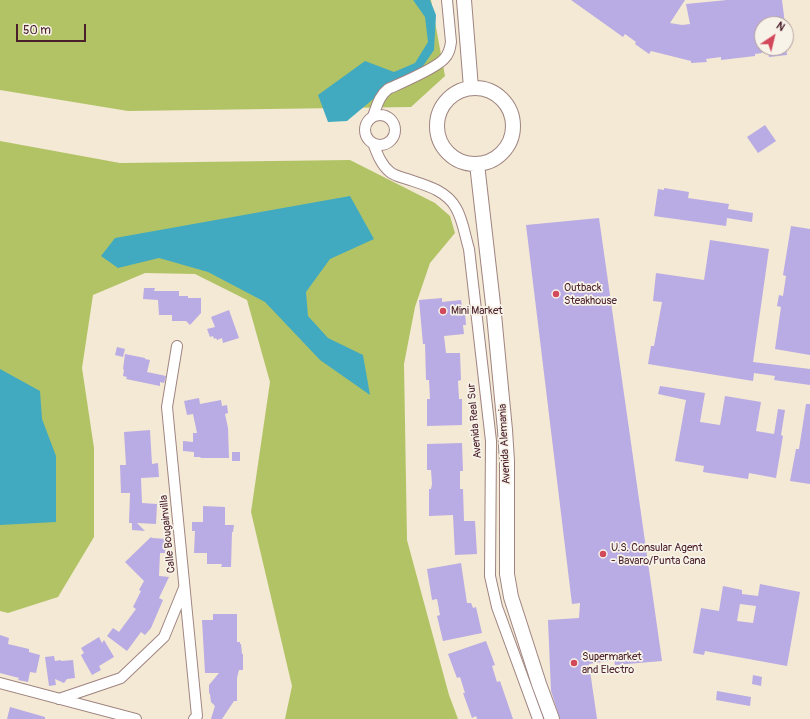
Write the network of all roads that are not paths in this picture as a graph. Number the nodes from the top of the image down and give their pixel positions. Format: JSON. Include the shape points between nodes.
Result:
{"nodes":[{"id":1,"x":447,"y":0,"type":"edge"},
{"id":2,"x":464,"y":0,"type":"edge"},
{"id":3,"x":471,"y":88,"type":"junction"},
{"id":4,"x":378,"y":103,"type":"junction"},
{"id":5,"x":373,"y":116,"type":"junction"},
{"id":6,"x":385,"y":116,"type":"junction"},
{"id":7,"x":373,"y":143,"type":"junction"},
{"id":8,"x":385,"y":144,"type":"junction"},
{"id":9,"x":381,"y":159,"type":"junction"},
{"id":10,"x":477,"y":164,"type":"junction"},
{"id":11,"x":177,"y":346,"type":"dead end"},
{"id":12,"x":185,"y":586,"type":"junction"},
{"id":13,"x":0,"y":683,"type":"edge"},
{"id":14,"x":59,"y":698,"type":"junction"},
{"id":15,"x":136,"y":719,"type":"edge"},
{"id":16,"x":194,"y":719,"type":"edge"},
{"id":17,"x":538,"y":719,"type":"edge"},
{"id":18,"x":552,"y":719,"type":"edge"}],
"edges":[{"from":1,"to":4,"type":"street","via":[[451,42],[447,55],[438,64],[388,90]]},
{"from":2,"to":3,"type":"street"},
{"from":3,"to":10,"type":"street","via":[[461,90],[445,102],[437,121],[437,134],[441,144],[456,159]]},
{"from":3,"to":10,"type":"street","via":[[487,90],[501,98],[512,116],[513,128],[506,149],[498,157]]},
{"from":4,"to":5,"type":"street"},
{"from":4,"to":6,"type":"street"},
{"from":5,"to":6,"type":"street"},
{"from":5,"to":7,"type":"street","via":[[365,130]]},
{"from":6,"to":8,"type":"street","via":[[392,120],[395,130],[391,141]]},
{"from":7,"to":8,"type":"street"},
{"from":7,"to":9,"type":"street","name":"Avenida Real Sur"},
{"from":8,"to":9,"type":"street"},
{"from":9,"to":17,"type":"street","name":"Avenida Real Sur","via":[[384,166],[395,175],[437,189],[456,208],[463,226],[469,249],[491,441],[490,576],[497,607]]},
{"from":10,"to":18,"type":"street","name":"Avenida Alemania","via":[[505,430],[508,574],[512,596]]},
{"from":11,"to":12,"type":"street","name":"Calle Bougainvilla","via":[[167,407]]},
{"from":12,"to":14,"type":"street","via":[[164,637],[121,678]]},
{"from":12,"to":16,"type":"street","name":"Calle Bougainvilla","via":[[197,716]]},
{"from":13,"to":14,"type":"street"},
{"from":14,"to":15,"type":"street"}]}
